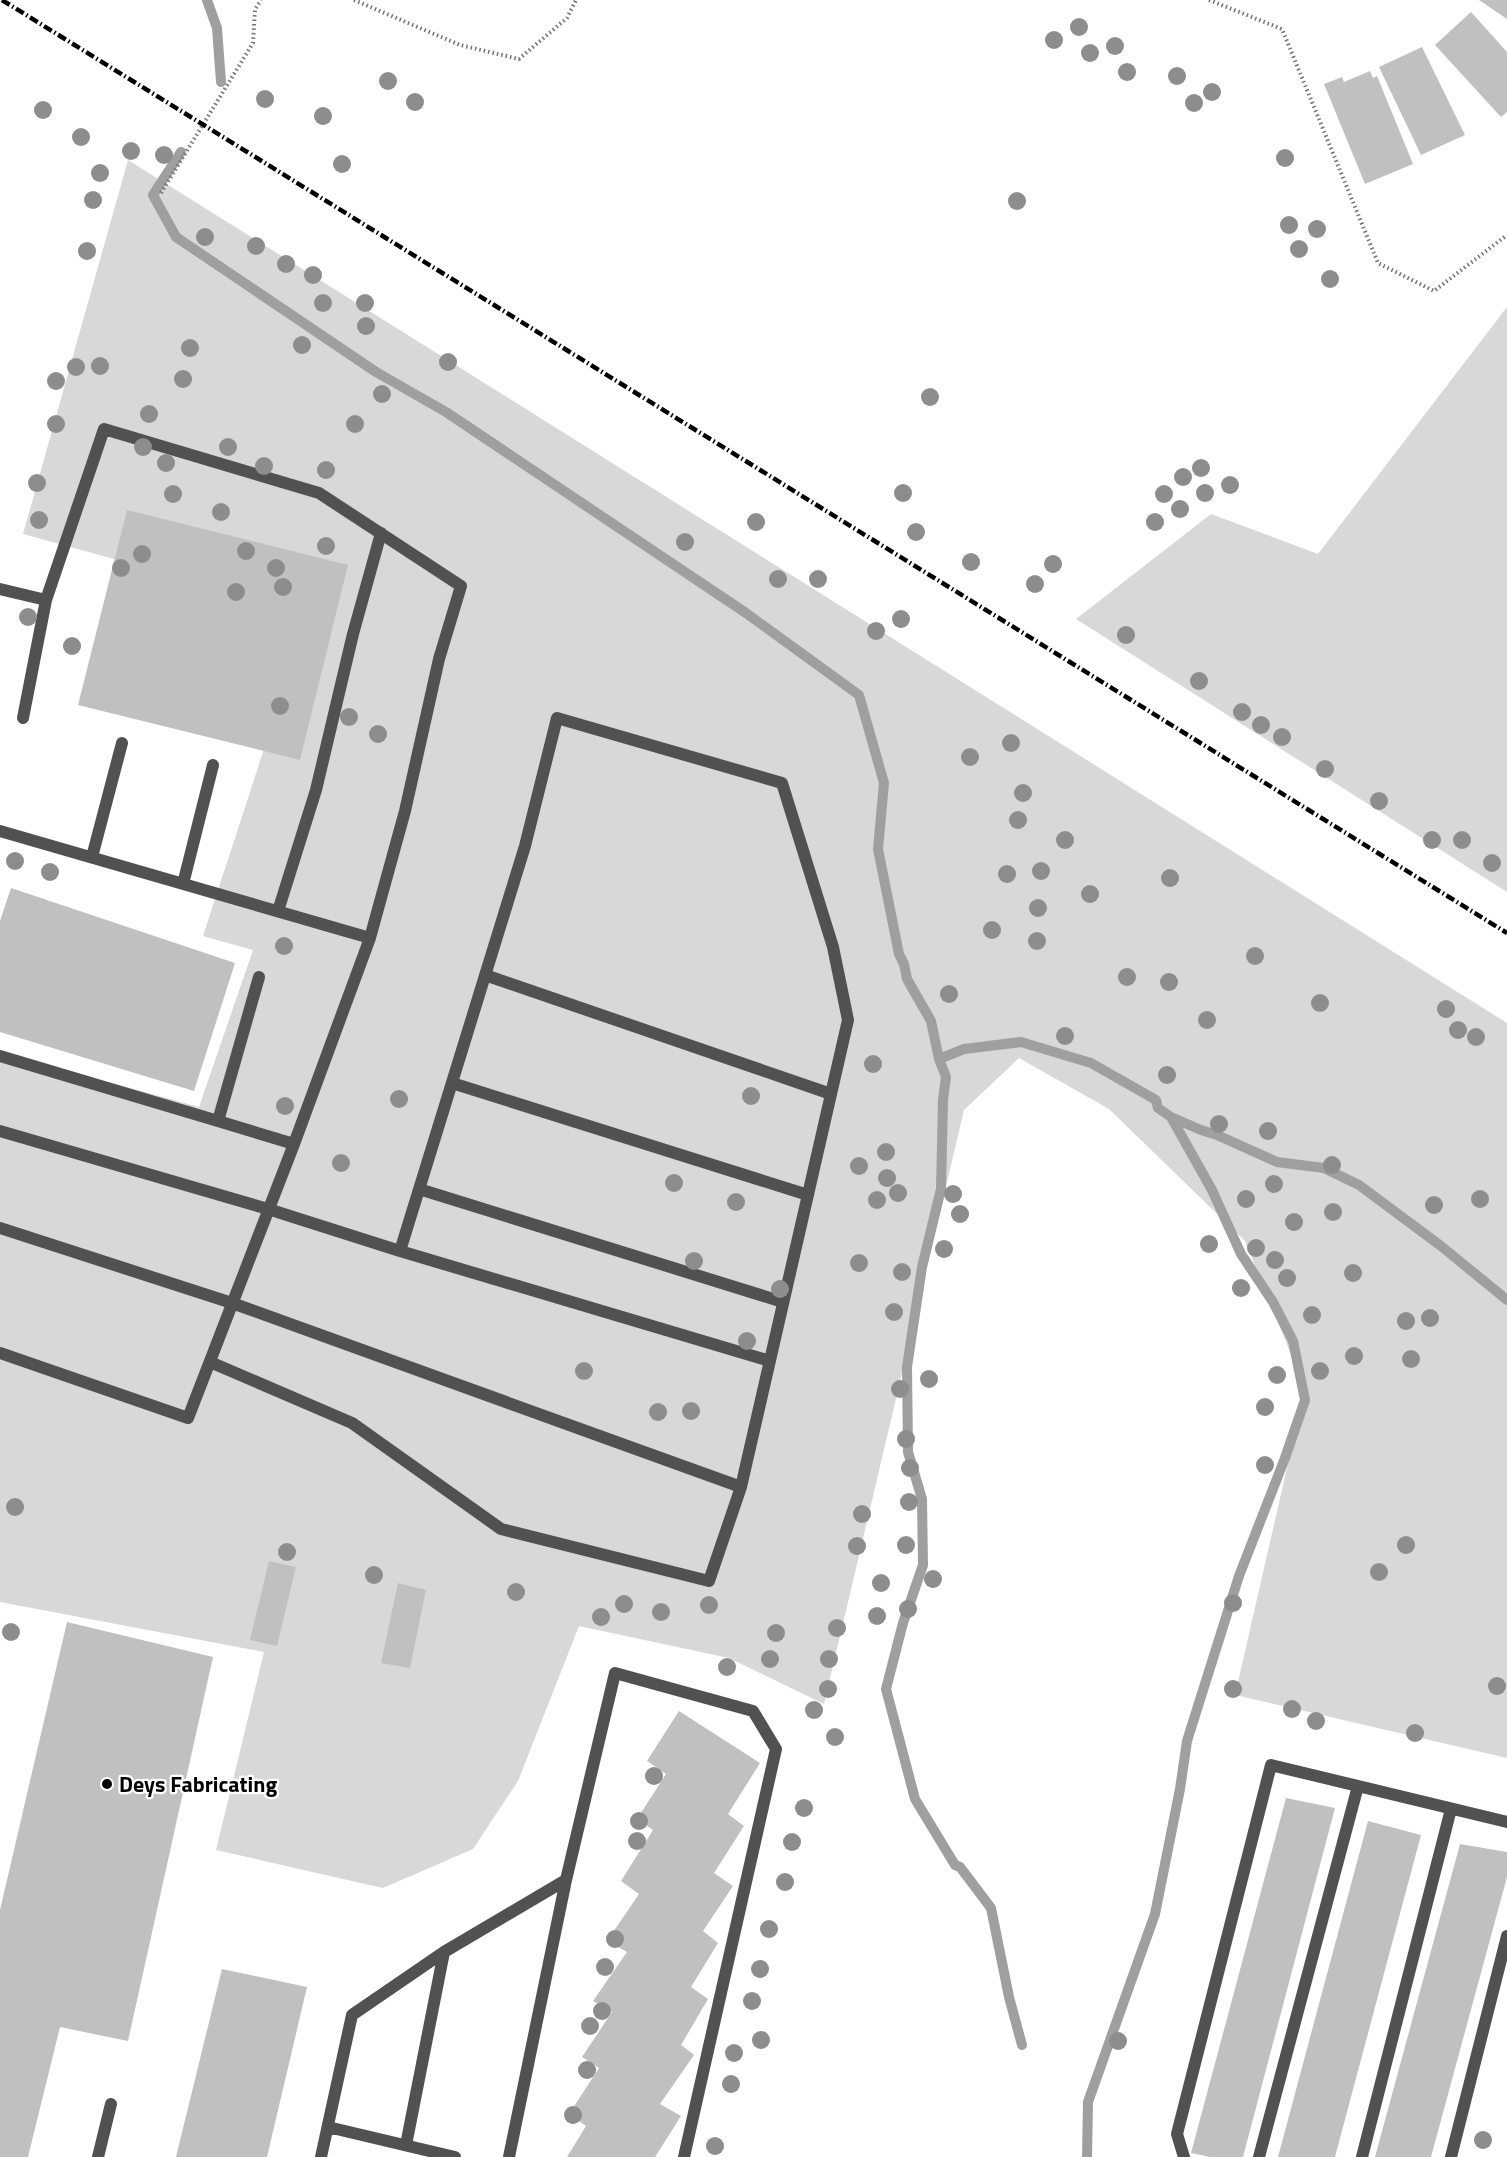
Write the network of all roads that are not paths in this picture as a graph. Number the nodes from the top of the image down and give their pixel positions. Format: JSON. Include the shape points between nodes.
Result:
{"nodes":[{"id":1,"x":381,"y":533,"type":"junction"},
{"id":2,"x":0,"y":589,"type":"edge"},
{"id":3,"x":46,"y":600,"type":"junction"},
{"id":4,"x":23,"y":718,"type":"dead end"},
{"id":5,"x":122,"y":743,"type":"dead end"},
{"id":6,"x":213,"y":765,"type":"dead end"},
{"id":7,"x":0,"y":831,"type":"edge"},
{"id":8,"x":92,"y":857,"type":"junction"},
{"id":9,"x":183,"y":884,"type":"junction"},
{"id":10,"x":278,"y":911,"type":"junction"},
{"id":11,"x":370,"y":938,"type":"junction"},
{"id":12,"x":485,"y":975,"type":"junction"},
{"id":13,"x":259,"y":977,"type":"dead end"},
{"id":14,"x":0,"y":1056,"type":"edge"},
{"id":15,"x":452,"y":1083,"type":"junction"},
{"id":16,"x":831,"y":1094,"type":"junction"},
{"id":17,"x":218,"y":1121,"type":"junction"},
{"id":18,"x":0,"y":1131,"type":"edge"},
{"id":19,"x":294,"y":1144,"type":"junction"},
{"id":20,"x":419,"y":1190,"type":"junction"},
{"id":21,"x":808,"y":1195,"type":"junction"},
{"id":22,"x":268,"y":1209,"type":"junction"},
{"id":23,"x":0,"y":1228,"type":"edge"},
{"id":24,"x":400,"y":1251,"type":"junction"},
{"id":25,"x":232,"y":1302,"type":"junction"},
{"id":26,"x":783,"y":1302,"type":"junction"},
{"id":27,"x":0,"y":1353,"type":"edge"},
{"id":28,"x":770,"y":1361,"type":"junction"},
{"id":29,"x":210,"y":1362,"type":"junction"},
{"id":30,"x":741,"y":1487,"type":"junction"},
{"id":31,"x":1358,"y":1786,"type":"junction"},
{"id":32,"x":1451,"y":1809,"type":"junction"},
{"id":33,"x":1507,"y":1822,"type":"edge"},
{"id":34,"x":566,"y":1880,"type":"junction"},
{"id":35,"x":1507,"y":1936,"type":"edge"},
{"id":36,"x":444,"y":1952,"type":"junction"},
{"id":37,"x":111,"y":2104,"type":"dead end"},
{"id":38,"x":328,"y":2127,"type":"junction"},
{"id":39,"x":406,"y":2145,"type":"junction"},
{"id":40,"x":98,"y":2157,"type":"edge"},
{"id":41,"x":321,"y":2157,"type":"edge"},
{"id":42,"x":455,"y":2157,"type":"edge"},
{"id":43,"x":509,"y":2157,"type":"edge"},
{"id":44,"x":684,"y":2157,"type":"edge"},
{"id":45,"x":1184,"y":2157,"type":"edge"},
{"id":46,"x":1259,"y":2157,"type":"edge"},
{"id":47,"x":1362,"y":2157,"type":"edge"},
{"id":48,"x":1451,"y":2157,"type":"edge"}],
"edges":[{"from":1,"to":3,"type":"lane","via":[[319,493],[104,429]]},
{"from":1,"to":10,"type":"lane","via":[[315,790]]},
{"from":1,"to":11,"type":"lane","via":[[461,586],[439,659],[405,811]]},
{"from":2,"to":3,"type":"lane"},
{"from":3,"to":4,"type":"lane"},
{"from":5,"to":8,"type":"lane"},
{"from":6,"to":9,"type":"lane"},
{"from":7,"to":8,"type":"lane"},
{"from":8,"to":9,"type":"lane"},
{"from":9,"to":10,"type":"lane"},
{"from":10,"to":11,"type":"lane"},
{"from":11,"to":19,"type":"lane"},
{"from":12,"to":15,"type":"lane"},
{"from":12,"to":16,"type":"lane"},
{"from":12,"to":16,"type":"lane","via":[[525,846],[557,718],[782,783],[833,947],[848,1020]]},
{"from":13,"to":17,"type":"lane"},
{"from":14,"to":17,"type":"lane"},
{"from":15,"to":20,"type":"lane"},
{"from":15,"to":21,"type":"lane"},
{"from":16,"to":21,"type":"lane"},
{"from":17,"to":19,"type":"lane"},
{"from":18,"to":22,"type":"lane"},
{"from":19,"to":22,"type":"lane"},
{"from":20,"to":24,"type":"lane"},
{"from":20,"to":26,"type":"lane"},
{"from":21,"to":26,"type":"lane"},
{"from":22,"to":24,"type":"lane"},
{"from":22,"to":25,"type":"lane"},
{"from":23,"to":25,"type":"lane"},
{"from":24,"to":28,"type":"lane"},
{"from":25,"to":29,"type":"lane"},
{"from":25,"to":30,"type":"lane"},
{"from":26,"to":28,"type":"lane"},
{"from":27,"to":29,"type":"lane","via":[[188,1418]]},
{"from":28,"to":30,"type":"lane"},
{"from":29,"to":30,"type":"lane","via":[[352,1423],[501,1529],[709,1581]]},
{"from":31,"to":32,"type":"lane"},
{"from":31,"to":45,"type":"lane","via":[[1271,1765],[1177,2134]]},
{"from":31,"to":46,"type":"lane"},
{"from":32,"to":33,"type":"lane"},
{"from":32,"to":47,"type":"lane"},
{"from":34,"to":36,"type":"lane"},
{"from":34,"to":43,"type":"lane"},
{"from":34,"to":44,"type":"lane","via":[[615,1672],[753,1711],[776,1749]]},
{"from":35,"to":48,"type":"lane"},
{"from":36,"to":38,"type":"lane","via":[[352,2015]]},
{"from":36,"to":39,"type":"lane"},
{"from":37,"to":40,"type":"lane"},
{"from":38,"to":39,"type":"lane"},
{"from":38,"to":41,"type":"lane"},
{"from":39,"to":42,"type":"lane"}]}
